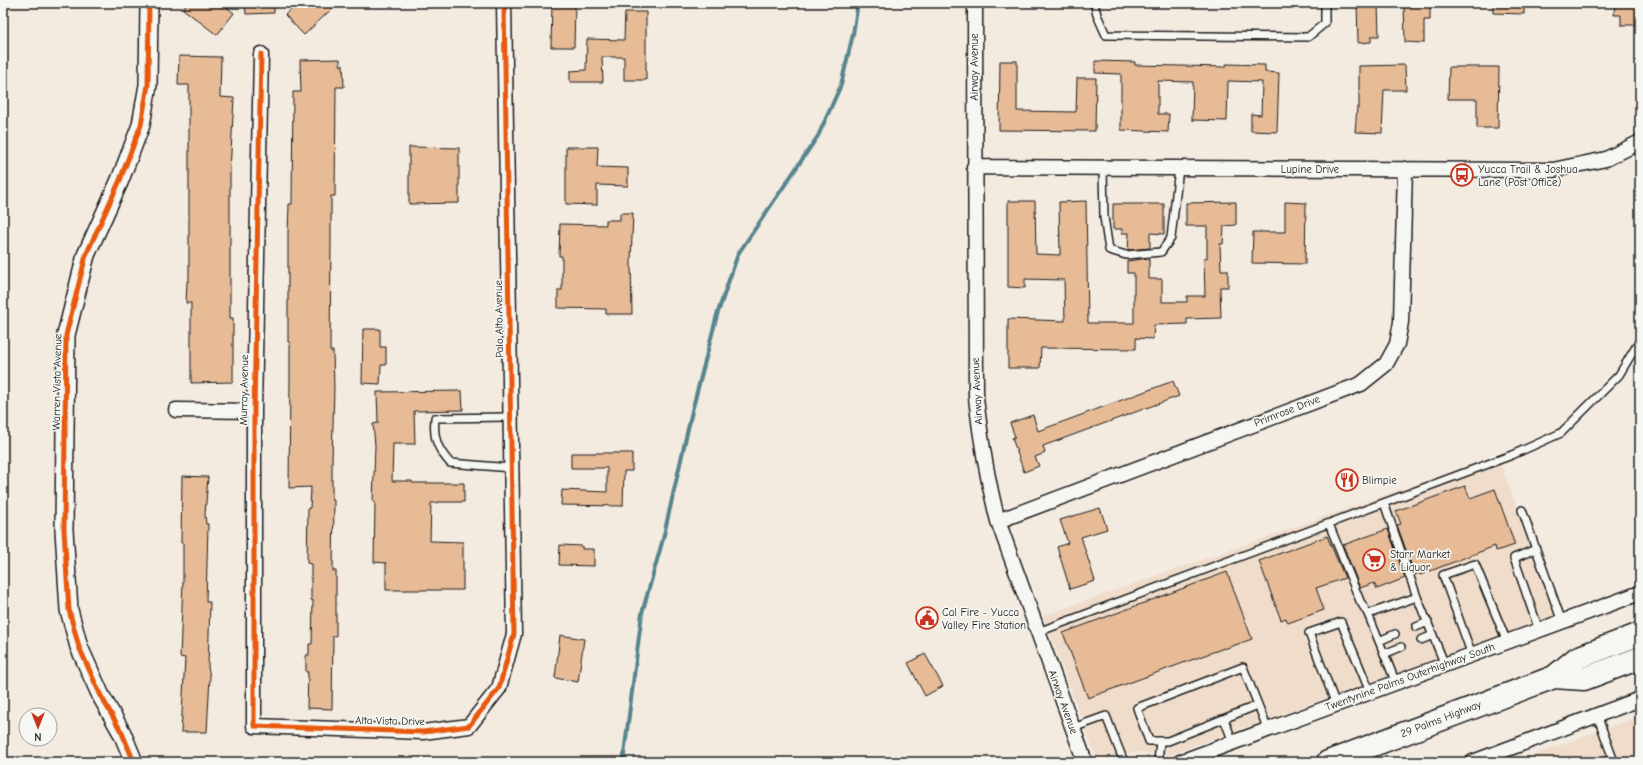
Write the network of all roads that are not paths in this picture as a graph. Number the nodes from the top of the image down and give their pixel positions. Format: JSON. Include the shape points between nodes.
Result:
{"nodes":[{"id":1,"x":149,"y":3,"type":"edge"},
{"id":2,"x":504,"y":3,"type":"edge"},
{"id":3,"x":975,"y":3,"type":"edge"},
{"id":4,"x":1094,"y":3,"type":"edge"},
{"id":5,"x":1325,"y":3,"type":"edge"},
{"id":6,"x":261,"y":54,"type":"dead end"},
{"id":7,"x":1640,"y":142,"type":"edge"},
{"id":8,"x":974,"y":167,"type":"junction"},
{"id":9,"x":1103,"y":168,"type":"junction"},
{"id":10,"x":1179,"y":168,"type":"junction"},
{"id":11,"x":1405,"y":170,"type":"junction"},
{"id":12,"x":1640,"y":340,"type":"edge"},
{"id":13,"x":176,"y":410,"type":"dead end"},
{"id":14,"x":254,"y":411,"type":"junction"},
{"id":15,"x":510,"y":417,"type":"junction"},
{"id":16,"x":511,"y":468,"type":"junction"},
{"id":17,"x":1384,"y":503,"type":"junction"},
{"id":18,"x":1522,"y":510,"type":"dead end"},
{"id":19,"x":998,"y":520,"type":"junction"},
{"id":20,"x":1329,"y":524,"type":"junction"},
{"id":21,"x":1536,"y":549,"type":"junction"},
{"id":22,"x":1640,"y":592,"type":"edge"},
{"id":23,"x":1417,"y":597,"type":"junction"},
{"id":24,"x":1368,"y":614,"type":"junction"},
{"id":25,"x":1428,"y":622,"type":"junction"},
{"id":26,"x":1562,"y":622,"type":"junction"},
{"id":27,"x":1416,"y":627,"type":"dead end"},
{"id":28,"x":1539,"y":630,"type":"junction"},
{"id":29,"x":1038,"y":632,"type":"junction"},
{"id":30,"x":514,"y":634,"type":"joint"},
{"id":31,"x":1395,"y":634,"type":"dead end"},
{"id":32,"x":1640,"y":634,"type":"edge"},
{"id":33,"x":1433,"y":635,"type":"junction"},
{"id":34,"x":1421,"y":640,"type":"dead end"},
{"id":35,"x":1379,"y":641,"type":"junction"},
{"id":36,"x":1507,"y":642,"type":"junction"},
{"id":37,"x":1401,"y":648,"type":"dead end"},
{"id":38,"x":1384,"y":654,"type":"junction"},
{"id":39,"x":1472,"y":655,"type":"junction"},
{"id":40,"x":1640,"y":658,"type":"edge"},
{"id":41,"x":1444,"y":665,"type":"junction"},
{"id":42,"x":1554,"y":676,"type":"junction"},
{"id":43,"x":1396,"y":683,"type":"junction"},
{"id":44,"x":1370,"y":692,"type":"junction"},
{"id":45,"x":1640,"y":699,"type":"edge"},
{"id":46,"x":1258,"y":705,"type":"junction"},
{"id":47,"x":1336,"y":705,"type":"junction"},
{"id":48,"x":1597,"y":715,"type":"junction"},
{"id":49,"x":1224,"y":719,"type":"junction"},
{"id":50,"x":254,"y":726,"type":"joint"},
{"id":51,"x":1073,"y":728,"type":"junction"},
{"id":52,"x":1268,"y":730,"type":"junction"},
{"id":53,"x":1160,"y":741,"type":"junction"},
{"id":54,"x":1233,"y":742,"type":"junction"},
{"id":55,"x":1497,"y":758,"type":"edge"},
{"id":56,"x":134,"y":762,"type":"edge"},
{"id":57,"x":1085,"y":762,"type":"edge"},
{"id":58,"x":1124,"y":762,"type":"edge"},
{"id":59,"x":1158,"y":762,"type":"edge"},
{"id":60,"x":1180,"y":762,"type":"edge"},
{"id":61,"x":1328,"y":762,"type":"edge"},
{"id":62,"x":1473,"y":762,"type":"edge"},
{"id":63,"x":1604,"y":762,"type":"edge"}],
"edges":[{"from":1,"to":56,"type":"street","name":"Warren Vista Avenue","via":[[148,86],[142,125],[86,255],[66,335],[64,530],[69,610],[79,647]]},
{"from":2,"to":15,"type":"street","name":"Palo Alto Avenue"},
{"from":3,"to":8,"type":"street","name":"Airway Avenue"},
{"from":4,"to":5,"type":"lane","via":[[1106,35],[1308,37],[1325,23]]},
{"from":6,"to":14,"type":"street","name":"Murray Avenue"},
{"from":7,"to":11,"type":"street","name":"Lupine Drive","via":[[1606,159],[1553,170]]},
{"from":8,"to":9,"type":"street","name":"Lupine Drive"},
{"from":8,"to":19,"type":"street","name":"Airway Avenue","via":[[976,398],[988,482]]},
{"from":9,"to":10,"type":"street","name":"Lupine Drive"},
{"from":9,"to":10,"type":"lane","via":[[1104,217],[1109,250],[1126,255],[1161,252],[1171,238]]},
{"from":10,"to":11,"type":"street","name":"Lupine Drive"},
{"from":11,"to":19,"type":"street","name":"Primrose Drive","via":[[1401,322],[1397,344],[1386,364],[1361,384]]},
{"from":12,"to":17,"type":"lane","via":[[1619,375],[1561,433],[1512,455]]},
{"from":13,"to":14,"type":"street"},
{"from":14,"to":50,"type":"street","name":"Murray Avenue"},
{"from":15,"to":16,"type":"street","name":"Palo Alto Avenue"},
{"from":15,"to":16,"type":"lane","via":[[434,418],[434,429],[437,446],[450,463]]},
{"from":16,"to":30,"type":"street","name":"Palo Alto Avenue"},
{"from":17,"to":20,"type":"lane"},
{"from":17,"to":23,"type":"lane"},
{"from":18,"to":21,"type":"lane"},
{"from":19,"to":29,"type":"street","name":"Airway Avenue"},
{"from":20,"to":24,"type":"lane","via":[[1360,602]]},
{"from":20,"to":29,"type":"lane"},
{"from":21,"to":26,"type":"lane"},
{"from":21,"to":28,"type":"lane","via":[[1514,558]]},
{"from":22,"to":26,"type":"street","name":"Twentynine Palms Outerhighway South"},
{"from":23,"to":24,"type":"lane"},
{"from":23,"to":25,"type":"lane"},
{"from":24,"to":35,"type":"lane"},
{"from":25,"to":27,"type":"lane"},
{"from":25,"to":33,"type":"lane"},
{"from":26,"to":28,"type":"street","name":"Twentynine Palms Outerhighway South"},
{"from":28,"to":36,"type":"street","name":"Twentynine Palms Outerhighway South"},
{"from":29,"to":51,"type":"street","name":"Airway Avenue"},
{"from":30,"to":50,"type":"street","name":"Alta Vista Drive","via":[[499,688],[469,726],[423,732]]},
{"from":31,"to":35,"type":"lane"},
{"from":32,"to":42,"type":"main road","name":"29 Palms Highway","via":[[1577,658]]},
{"from":33,"to":34,"type":"lane"},
{"from":33,"to":41,"type":"lane"},
{"from":35,"to":38,"type":"lane"},
{"from":36,"to":39,"type":"street","name":"Twentynine Palms Outerhighway South"},
{"from":36,"to":39,"type":"lane","via":[[1475,564],[1443,575]]},
{"from":37,"to":38,"type":"lane"},
{"from":38,"to":43,"type":"lane"},
{"from":39,"to":41,"type":"street","name":"Twentynine Palms Outerhighway South"},
{"from":40,"to":42,"type":"main road","name":"29 Palms Highway","via":[[1584,679]]},
{"from":41,"to":43,"type":"street","name":"Twentynine Palms Outerhighway South"},
{"from":42,"to":61,"type":"main road","name":"29 Palms Highway"},
{"from":43,"to":44,"type":"street","name":"Twentynine Palms Outerhighway South"},
{"from":44,"to":47,"type":"street","name":"Twentynine Palms Outerhighway South"},
{"from":44,"to":47,"type":"lane","via":[[1341,622],[1309,633]]},
{"from":45,"to":48,"type":"street"},
{"from":46,"to":49,"type":"lane"},
{"from":46,"to":52,"type":"lane"},
{"from":46,"to":53,"type":"lane","via":[[1243,668],[1137,708],[1149,741]]},
{"from":47,"to":52,"type":"street","name":"Twentynine Palms Outerhighway South"},
{"from":48,"to":55,"type":"street"},
{"from":48,"to":63,"type":"lane","via":[[1613,759]]},
{"from":49,"to":53,"type":"lane","via":[[1168,741]]},
{"from":49,"to":54,"type":"lane"},
{"from":51,"to":57,"type":"street","name":"Airway Avenue"},
{"from":51,"to":58,"type":"lane","via":[[1106,716]]},
{"from":52,"to":54,"type":"street","name":"Twentynine Palms Outerhighway South"},
{"from":53,"to":59,"type":"lane"},
{"from":54,"to":60,"type":"street","name":"Twentynine Palms Outerhighway South"},
{"from":55,"to":62,"type":"street"}]}
